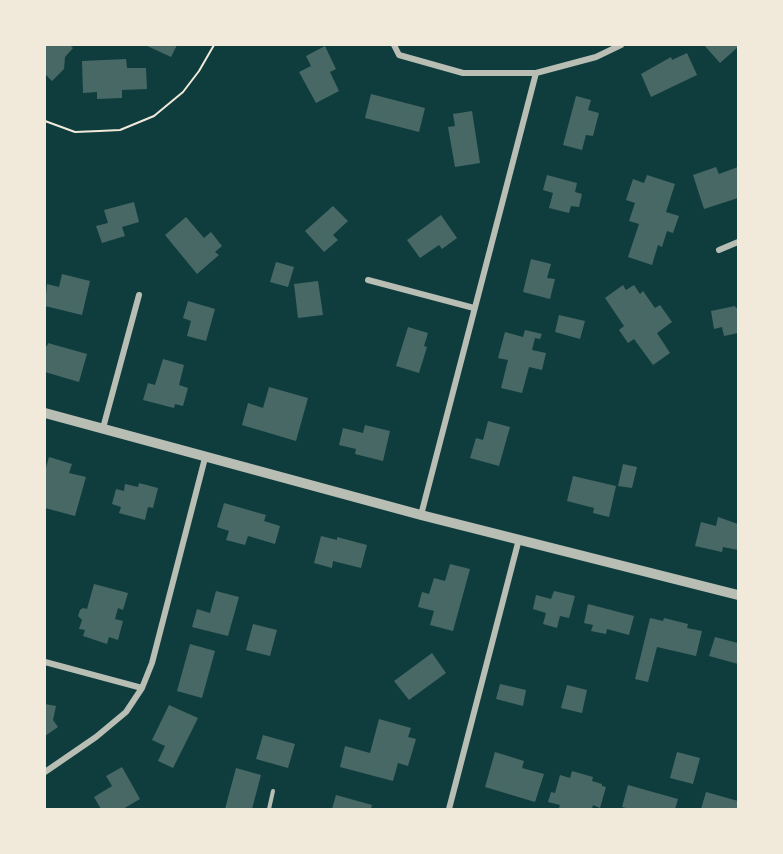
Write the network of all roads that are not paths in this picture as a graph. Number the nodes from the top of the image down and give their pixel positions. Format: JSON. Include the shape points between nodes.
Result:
{"nodes":[{"id":1,"x":394,"y":45,"type":"edge"},
{"id":2,"x":621,"y":45,"type":"edge"},
{"id":3,"x":536,"y":73,"type":"junction"},
{"id":4,"x":738,"y":242,"type":"edge"},
{"id":5,"x":719,"y":250,"type":"dead end"},
{"id":6,"x":368,"y":280,"type":"dead end"},
{"id":7,"x":139,"y":295,"type":"dead end"},
{"id":8,"x":474,"y":309,"type":"junction"},
{"id":9,"x":45,"y":413,"type":"edge"},
{"id":10,"x":103,"y":428,"type":"junction"},
{"id":11,"x":205,"y":458,"type":"junction"},
{"id":12,"x":421,"y":515,"type":"junction"},
{"id":13,"x":519,"y":539,"type":"junction"},
{"id":14,"x":738,"y":595,"type":"edge"},
{"id":15,"x":45,"y":662,"type":"edge"},
{"id":16,"x":142,"y":688,"type":"junction"},
{"id":17,"x":45,"y":772,"type":"edge"},
{"id":18,"x":273,"y":791,"type":"dead end"},
{"id":19,"x":269,"y":809,"type":"edge"},
{"id":20,"x":449,"y":809,"type":"edge"}],
"edges":[{"from":1,"to":3,"type":"street","via":[[399,55],[463,73]]},
{"from":2,"to":3,"type":"street","via":[[596,57]]},
{"from":3,"to":8,"type":"street"},
{"from":4,"to":5,"type":"street"},
{"from":6,"to":8,"type":"street"},
{"from":7,"to":10,"type":"street"},
{"from":8,"to":12,"type":"street"},
{"from":9,"to":10,"type":"street"},
{"from":10,"to":11,"type":"street"},
{"from":11,"to":12,"type":"street"},
{"from":11,"to":16,"type":"street","via":[[152,663]]},
{"from":12,"to":13,"type":"street"},
{"from":13,"to":14,"type":"street"},
{"from":13,"to":20,"type":"street"},
{"from":15,"to":16,"type":"street"},
{"from":16,"to":17,"type":"street","via":[[126,712]]},
{"from":18,"to":19,"type":"lane"}]}
